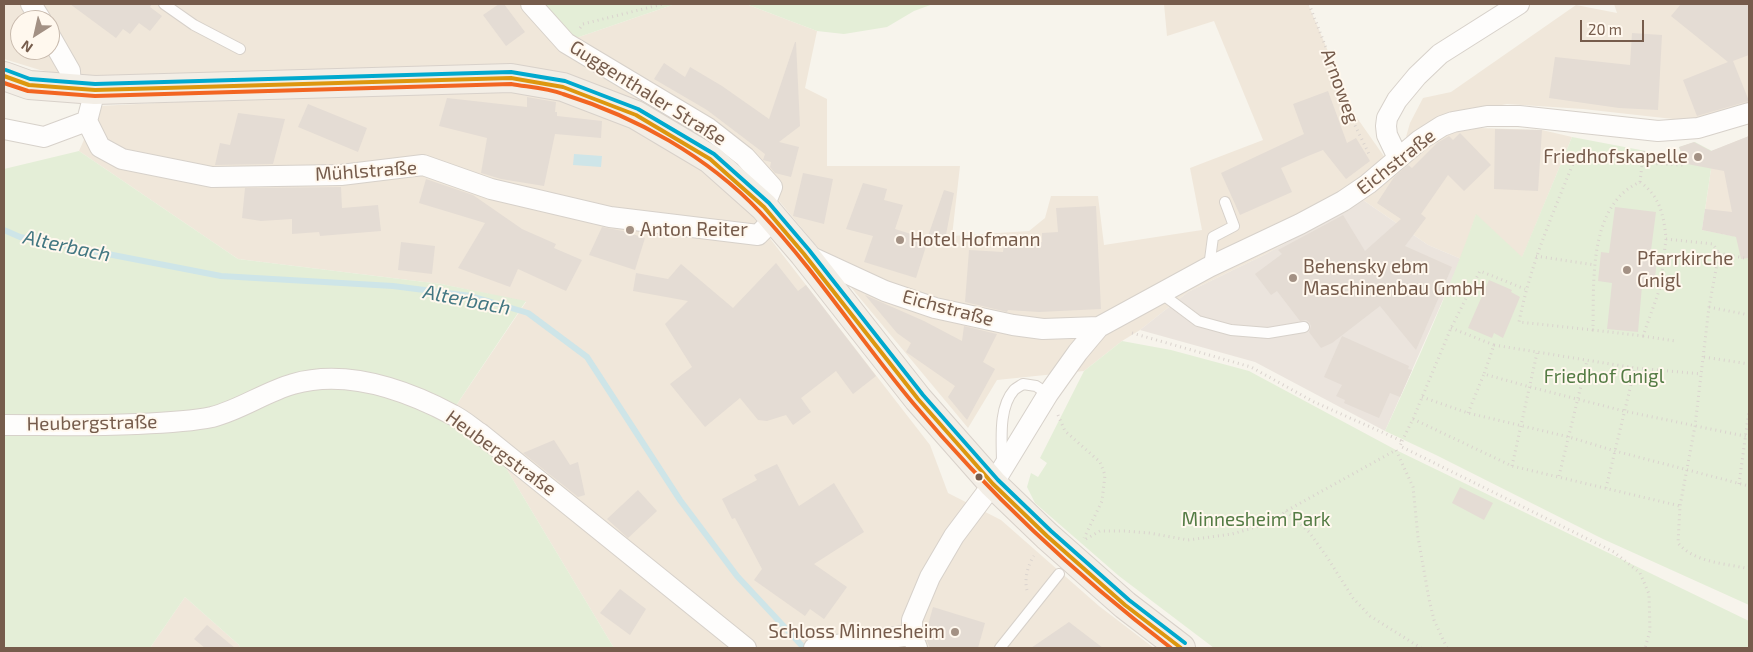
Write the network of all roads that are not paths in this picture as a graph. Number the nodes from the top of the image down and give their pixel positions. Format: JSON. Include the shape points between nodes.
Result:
{"nodes":[{"id":1,"x":164,"y":4,"type":"edge"},
{"id":2,"x":531,"y":4,"type":"edge"},
{"id":3,"x":1520,"y":4,"type":"edge"},
{"id":4,"x":240,"y":49,"type":"dead end"},
{"id":5,"x":60,"y":54,"type":"edge"},
{"id":6,"x":4,"y":76,"type":"edge"},
{"id":7,"x":83,"y":90,"type":"junction"},
{"id":8,"x":1749,"y":113,"type":"edge"},
{"id":9,"x":87,"y":121,"type":"junction"},
{"id":10,"x":4,"y":129,"type":"edge"},
{"id":11,"x":1398,"y":158,"type":"junction"},
{"id":12,"x":1226,"y":202,"type":"dead end"},
{"id":13,"x":769,"y":213,"type":"junction"},
{"id":14,"x":804,"y":254,"type":"junction"},
{"id":15,"x":1209,"y":267,"type":"junction"},
{"id":16,"x":1162,"y":294,"type":"junction"},
{"id":17,"x":1099,"y":327,"type":"junction"},
{"id":18,"x":1304,"y":327,"type":"dead end"},
{"id":19,"x":1048,"y":394,"type":"junction"},
{"id":20,"x":4,"y":425,"type":"edge"},
{"id":21,"x":998,"y":476,"type":"junction"},
{"id":22,"x":1060,"y":574,"type":"dead end"},
{"id":23,"x":915,"y":642,"type":"edge"},
{"id":24,"x":746,"y":648,"type":"edge"},
{"id":25,"x":819,"y":648,"type":"edge"},
{"id":26,"x":1000,"y":648,"type":"edge"},
{"id":27,"x":1181,"y":648,"type":"edge"}],
"edges":[{"from":1,"to":4,"type":"lane","via":[[194,25]]},
{"from":2,"to":13,"type":"street","name":"Guggenthaler Straße","via":[[566,43],[708,128],[745,157],[772,187]]},
{"from":3,"to":11,"type":"street","via":[[1440,54],[1398,100],[1386,126]]},
{"from":5,"to":7,"type":"street"},
{"from":6,"to":7,"type":"main road","via":[[30,85]]},
{"from":7,"to":9,"type":"street"},
{"from":7,"to":13,"type":"main road","via":[[511,78],[563,86],[636,115],[710,159]]},
{"from":8,"to":11,"type":"street","name":"Eichstraße","via":[[1698,128],[1646,131],[1519,116],[1469,118],[1442,126]]},
{"from":9,"to":10,"type":"street","via":[[44,137]]},
{"from":9,"to":13,"type":"street","name":"Mühlstraße","via":[[100,147],[122,159],[212,177],[342,175],[423,165],[491,189],[610,217],[758,234]]},
{"from":11,"to":15,"type":"street","name":"Eichstraße","via":[[1343,201]]},
{"from":12,"to":15,"type":"lane","via":[[1234,226],[1213,237]]},
{"from":13,"to":14,"type":"main road"},
{"from":14,"to":17,"type":"street","name":"Eichstraße","via":[[885,291],[935,308],[1043,329]]},
{"from":14,"to":21,"type":"main road","via":[[918,400]]},
{"from":15,"to":16,"type":"street","name":"Eichstraße"},
{"from":16,"to":17,"type":"street","name":"Eichstraße"},
{"from":16,"to":18,"type":"lane","via":[[1198,321],[1231,330],[1268,334]]},
{"from":17,"to":19,"type":"street","name":"Eichstraße"},
{"from":19,"to":21,"type":"street","name":"Eichstraße"},
{"from":19,"to":21,"type":"lane","via":[[1036,386],[1023,384],[1014,390],[1002,424]]},
{"from":20,"to":24,"type":"street","name":"Heubergstraße","via":[[185,421],[213,416],[292,384],[338,379],[367,382],[425,401],[481,434]]},
{"from":21,"to":23,"type":"street","name":"Eichstraße","via":[[954,536],[930,577],[912,620]]},
{"from":21,"to":27,"type":"main road","via":[[1047,536],[1125,606]]},
{"from":22,"to":26,"type":"lane"},
{"from":23,"to":25,"type":"street"}]}
